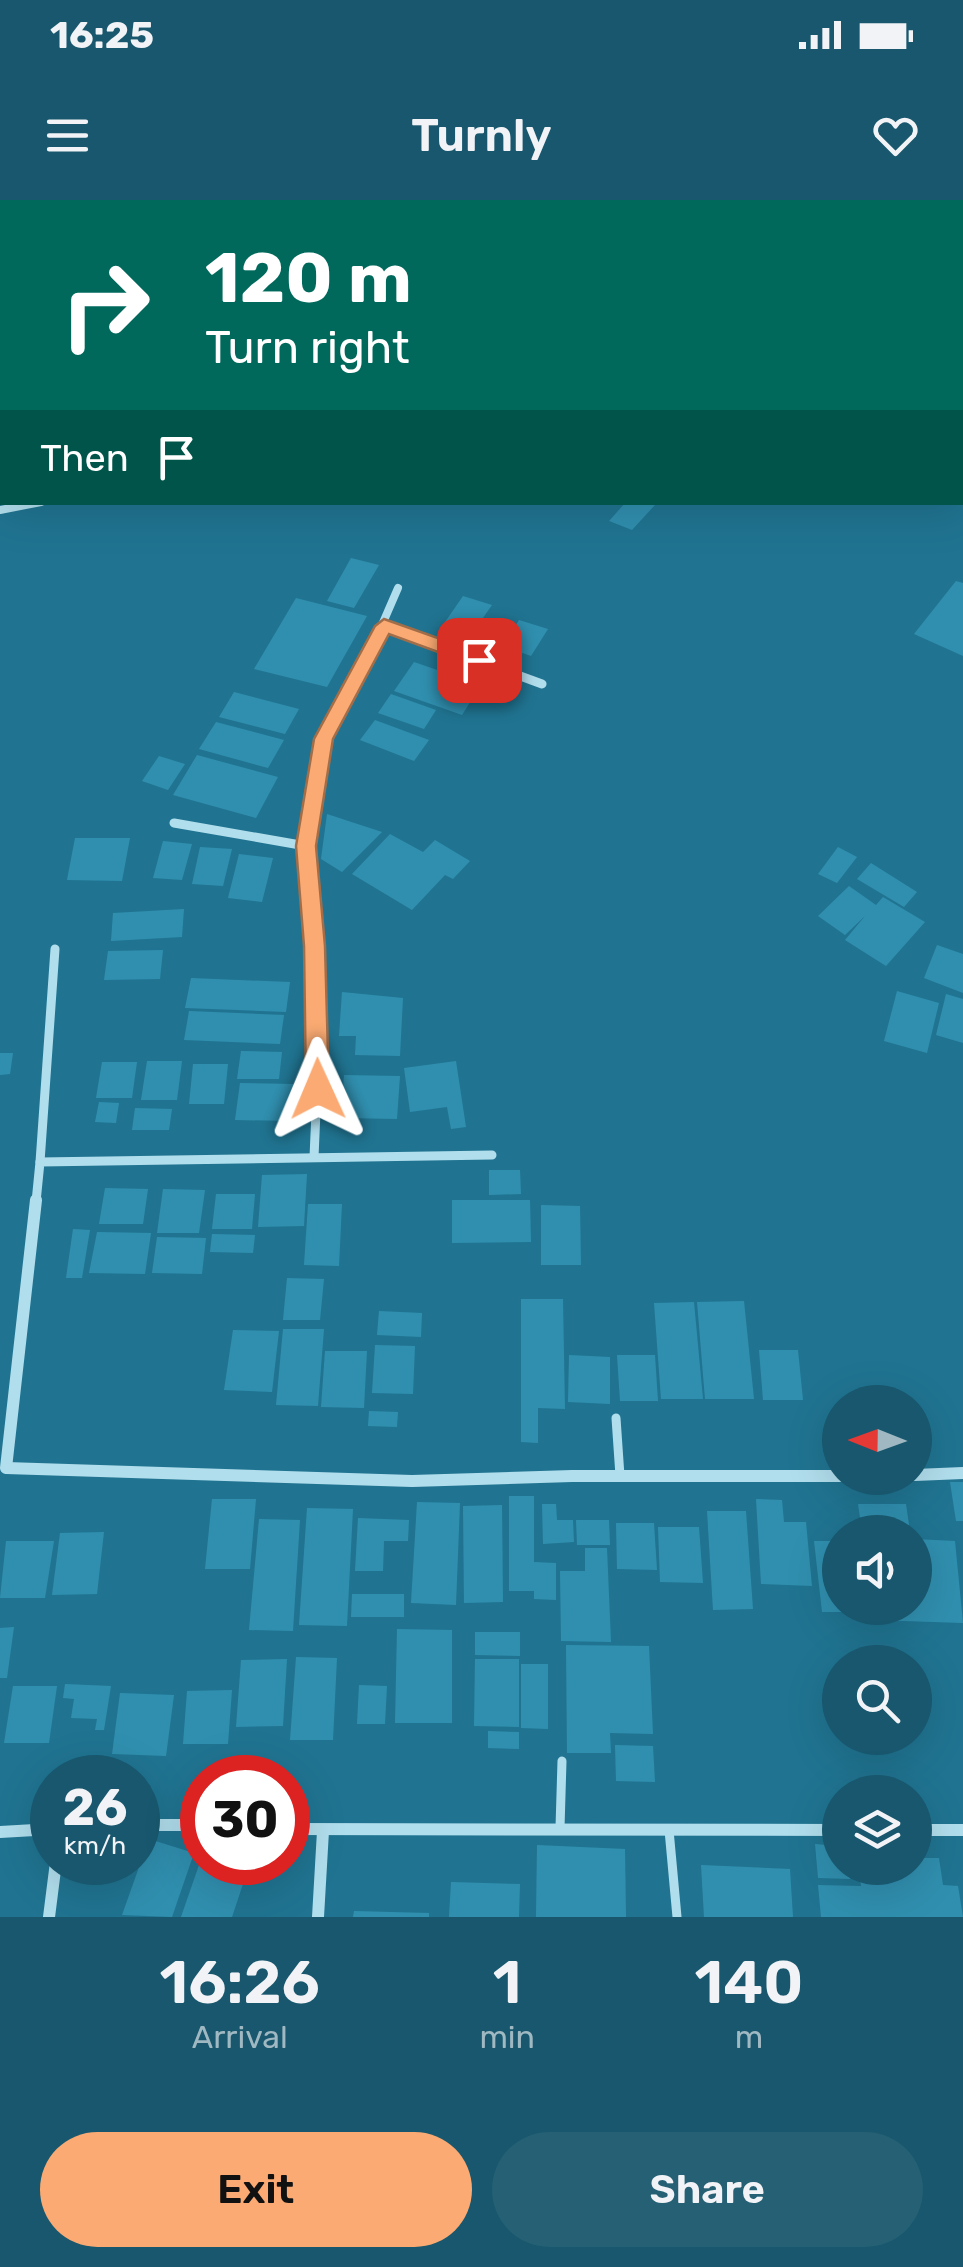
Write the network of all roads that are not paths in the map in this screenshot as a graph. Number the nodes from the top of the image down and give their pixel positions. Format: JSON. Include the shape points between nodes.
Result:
{"nodes":[{"id":1,"x":26,"y":505,"type":"edge"},
{"id":2,"x":0,"y":510,"type":"edge"},
{"id":3,"x":398,"y":588,"type":"dead end"},
{"id":4,"x":384,"y":626,"type":"junction"},
{"id":5,"x":542,"y":684,"type":"dead end"},
{"id":6,"x":174,"y":823,"type":"dead end"},
{"id":7,"x":306,"y":846,"type":"junction"},
{"id":8,"x":55,"y":949,"type":"dead end"},
{"id":9,"x":492,"y":1155,"type":"dead end"},
{"id":10,"x":314,"y":1157,"type":"junction"},
{"id":11,"x":40,"y":1162,"type":"junction"},
{"id":12,"x":616,"y":1418,"type":"dead end"},
{"id":13,"x":3,"y":1468,"type":"edge"},
{"id":14,"x":963,"y":1474,"type":"edge"},
{"id":15,"x":932,"y":1475,"type":"edge"},
{"id":16,"x":620,"y":1476,"type":"junction"},
{"id":17,"x":822,"y":1476,"type":"edge"},
{"id":18,"x":562,"y":1761,"type":"dead end"},
{"id":19,"x":560,"y":1828,"type":"junction"},
{"id":20,"x":30,"y":1830,"type":"edge"},
{"id":21,"x":669,"y":1830,"type":"junction"},
{"id":22,"x":822,"y":1830,"type":"edge"},
{"id":23,"x":932,"y":1830,"type":"edge"},
{"id":24,"x":963,"y":1830,"type":"edge"},
{"id":25,"x":310,"y":1831,"type":"edge"},
{"id":26,"x":323,"y":1831,"type":"junction"},
{"id":27,"x":0,"y":1832,"type":"edge"},
{"id":28,"x":53,"y":1885,"type":"edge"},
{"id":29,"x":49,"y":1917,"type":"edge"},
{"id":30,"x":318,"y":1917,"type":"edge"},
{"id":31,"x":677,"y":1917,"type":"edge"}],
"edges":[{"from":1,"to":2,"type":"street"},
{"from":3,"to":4,"type":"street"},
{"from":4,"to":5,"type":"street"},
{"from":4,"to":7,"type":"street","via":[[324,739]]},
{"from":6,"to":7,"type":"street"},
{"from":7,"to":10,"type":"street","via":[[318,1089]]},
{"from":8,"to":11,"type":"street"},
{"from":9,"to":10,"type":"street"},
{"from":10,"to":11,"type":"street"},
{"from":11,"to":13,"type":"street"},
{"from":12,"to":16,"type":"lane"},
{"from":13,"to":16,"type":"street","via":[[272,1479]]},
{"from":14,"to":15,"type":"street"},
{"from":16,"to":17,"type":"street"},
{"from":18,"to":19,"type":"lane"},
{"from":19,"to":21,"type":"street"},
{"from":19,"to":26,"type":"street"},
{"from":20,"to":27,"type":"street"},
{"from":21,"to":22,"type":"street"},
{"from":21,"to":31,"type":"lane"},
{"from":23,"to":24,"type":"street"},
{"from":25,"to":26,"type":"street"},
{"from":26,"to":30,"type":"street"},
{"from":28,"to":29,"type":"street"}]}
